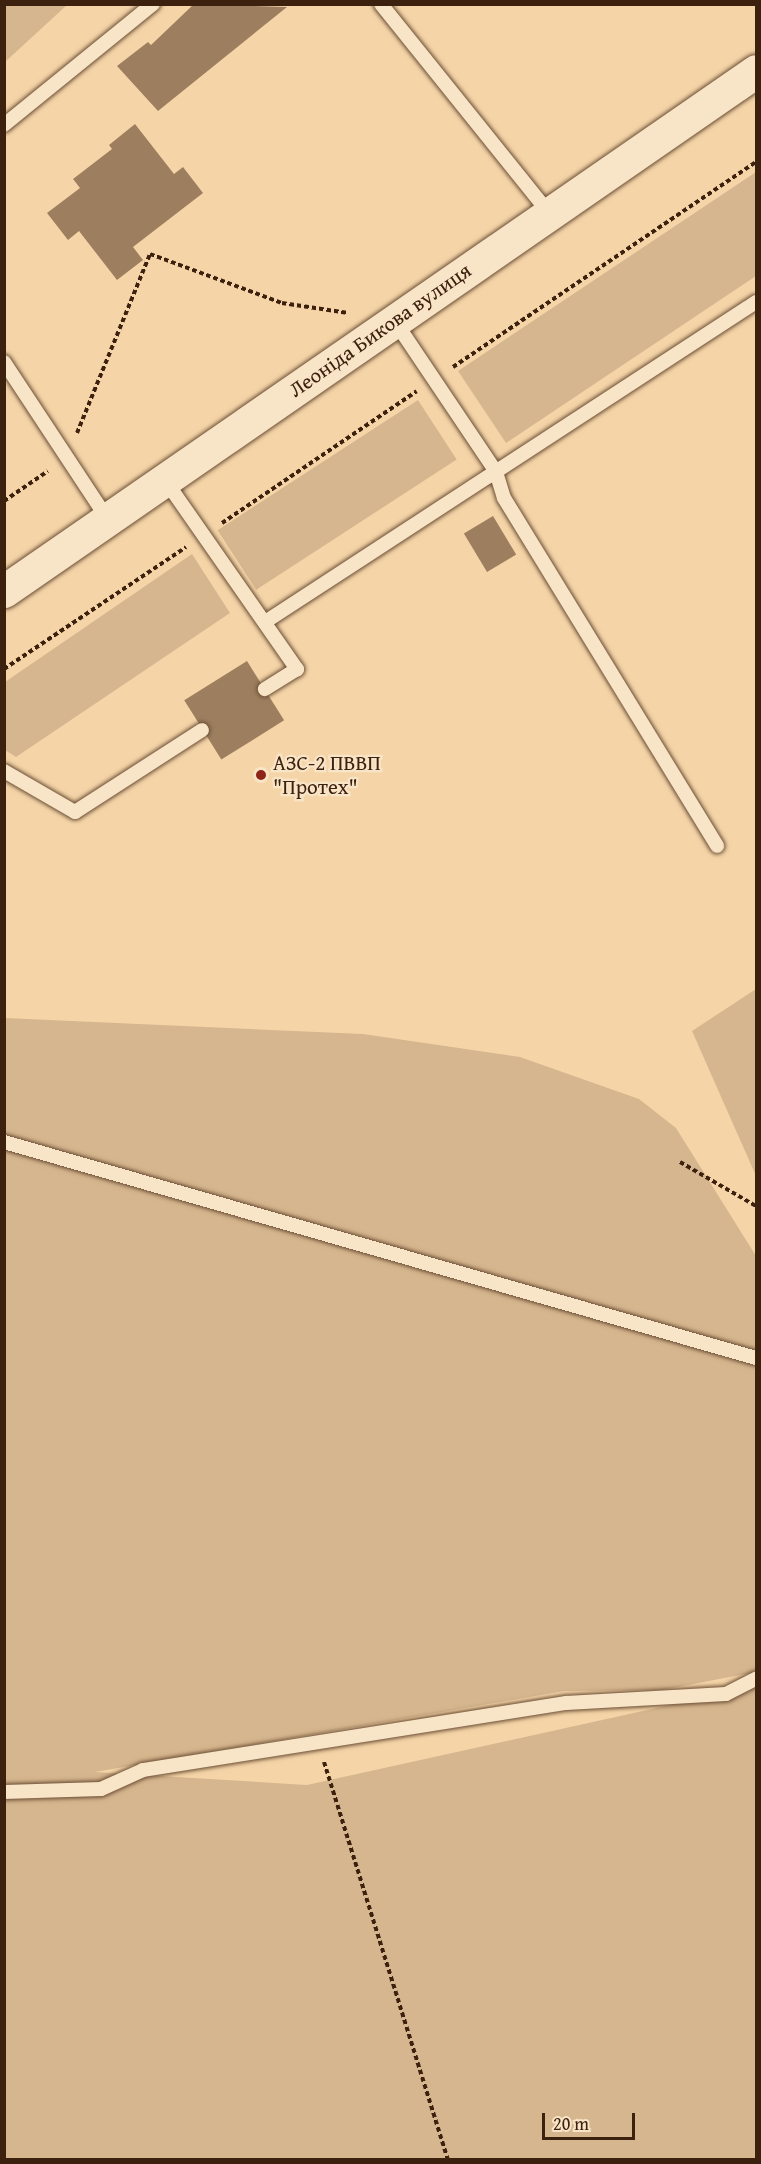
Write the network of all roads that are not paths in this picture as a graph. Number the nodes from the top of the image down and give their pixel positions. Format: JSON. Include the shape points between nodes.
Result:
{"nodes":[{"id":1,"x":153,"y":4,"type":"edge"},
{"id":2,"x":381,"y":4,"type":"edge"},
{"id":3,"x":756,"y":71,"type":"edge"},
{"id":4,"x":4,"y":125,"type":"edge"},
{"id":5,"x":549,"y":213,"type":"junction"},
{"id":6,"x":756,"y":302,"type":"edge"},
{"id":7,"x":394,"y":320,"type":"junction"},
{"id":8,"x":4,"y":362,"type":"edge"},
{"id":9,"x":496,"y":472,"type":"junction"},
{"id":10,"x":165,"y":480,"type":"junction"},
{"id":11,"x":108,"y":520,"type":"junction"},
{"id":12,"x":4,"y":591,"type":"edge"},
{"id":13,"x":265,"y":622,"type":"junction"},
{"id":14,"x":265,"y":689,"type":"dead end"},
{"id":15,"x":202,"y":729,"type":"dead end"},
{"id":16,"x":4,"y":771,"type":"edge"},
{"id":17,"x":717,"y":846,"type":"dead end"},
{"id":18,"x":4,"y":1142,"type":"edge"},
{"id":19,"x":756,"y":1358,"type":"edge"},
{"id":20,"x":756,"y":1679,"type":"edge"},
{"id":21,"x":4,"y":1792,"type":"edge"}],
"edges":[{"from":1,"to":4,"type":"lane"},
{"from":2,"to":5,"type":"lane"},
{"from":3,"to":5,"type":"street","name":"Леоніда Бикова вулиця"},
{"from":5,"to":7,"type":"street","name":"Леоніда Бикова вулиця"},
{"from":6,"to":9,"type":"lane"},
{"from":7,"to":9,"type":"lane"},
{"from":7,"to":10,"type":"street","name":"Леоніда Бикова вулиця"},
{"from":8,"to":11,"type":"lane"},
{"from":9,"to":13,"type":"lane"},
{"from":9,"to":17,"type":"lane","via":[[504,498]]},
{"from":10,"to":11,"type":"street","name":"Леоніда Бикова вулиця"},
{"from":10,"to":13,"type":"lane"},
{"from":11,"to":12,"type":"street","name":"Леоніда Бикова вулиця"},
{"from":13,"to":14,"type":"lane","via":[[297,669]]},
{"from":15,"to":16,"type":"lane","via":[[75,812]]},
{"from":18,"to":19,"type":"lane"},
{"from":20,"to":21,"type":"lane","via":[[726,1694],[566,1703],[143,1770],[101,1789]]}]}
